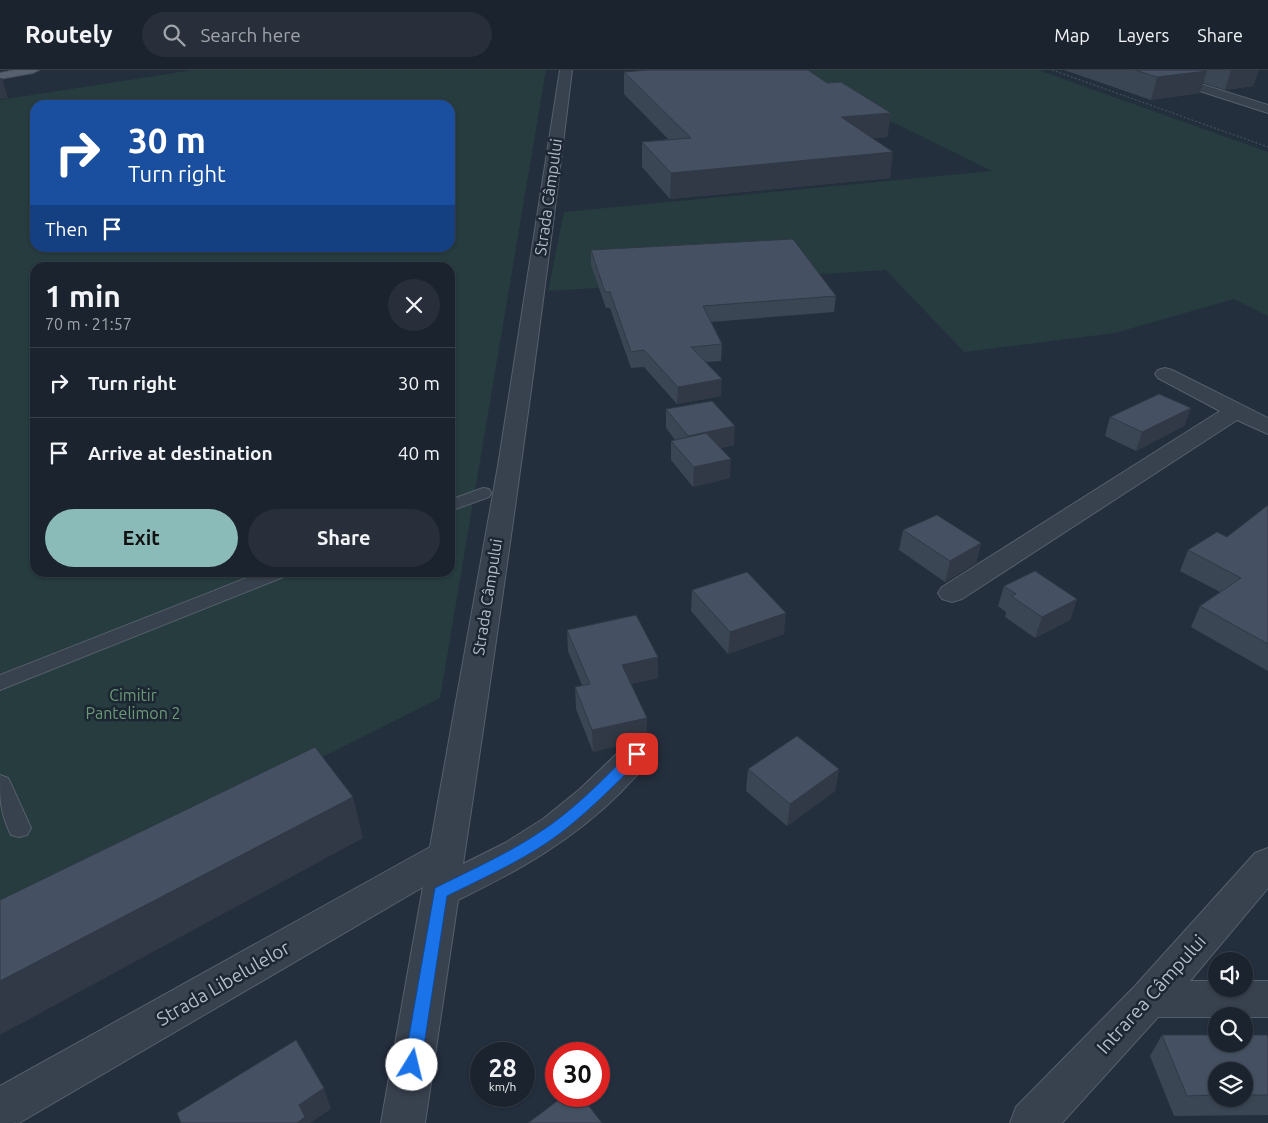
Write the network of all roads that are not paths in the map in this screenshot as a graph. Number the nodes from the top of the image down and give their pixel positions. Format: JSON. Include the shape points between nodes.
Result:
{"nodes":[{"id":1,"x":46,"y":70,"type":"edge"},
{"id":2,"x":566,"y":70,"type":"edge"},
{"id":3,"x":1145,"y":70,"type":"edge"},
{"id":4,"x":24,"y":72,"type":"edge"},
{"id":5,"x":0,"y":76,"type":"edge"},
{"id":6,"x":1268,"y":109,"type":"edge"},
{"id":7,"x":1165,"y":374,"type":"dead end"},
{"id":8,"x":1237,"y":410,"type":"junction"},
{"id":9,"x":1268,"y":427,"type":"edge"},
{"id":10,"x":482,"y":493,"type":"dead end"},
{"id":11,"x":455,"y":504,"type":"edge"},
{"id":12,"x":267,"y":577,"type":"edge"},
{"id":13,"x":952,"y":593,"type":"dead end"},
{"id":14,"x":0,"y":683,"type":"edge"},
{"id":15,"x":637,"y":754,"type":"dead end"},
{"id":16,"x":0,"y":784,"type":"edge"},
{"id":17,"x":19,"y":828,"type":"dead end"},
{"id":18,"x":1268,"y":863,"type":"edge"},
{"id":19,"x":443,"y":874,"type":"junction"},
{"id":20,"x":1149,"y":999,"type":"junction"},
{"id":21,"x":1268,"y":999,"type":"edge"},
{"id":22,"x":0,"y":1110,"type":"edge"},
{"id":23,"x":403,"y":1123,"type":"edge"},
{"id":24,"x":1032,"y":1123,"type":"edge"}],
"edges":[{"from":1,"to":4,"type":"main road"},
{"from":2,"to":19,"type":"street","name":"Strada Câmpului"},
{"from":3,"to":6,"type":"street"},
{"from":4,"to":5,"type":"main road"},
{"from":7,"to":8,"type":"street"},
{"from":8,"to":9,"type":"street"},
{"from":8,"to":13,"type":"street"},
{"from":10,"to":11,"type":"lane"},
{"from":12,"to":14,"type":"lane"},
{"from":15,"to":19,"type":"street","name":"Strada Libelulelor","via":[[596,795],[544,838],[503,861]]},
{"from":16,"to":17,"type":"lane"},
{"from":18,"to":20,"type":"street","name":"Intrarea Câmpului"},
{"from":19,"to":22,"type":"street","name":"Strada Libelulelor"},
{"from":19,"to":23,"type":"street","name":"Strada Câmpului"},
{"from":20,"to":21,"type":"street"},
{"from":20,"to":24,"type":"street","name":"Intrarea Câmpului"}]}
